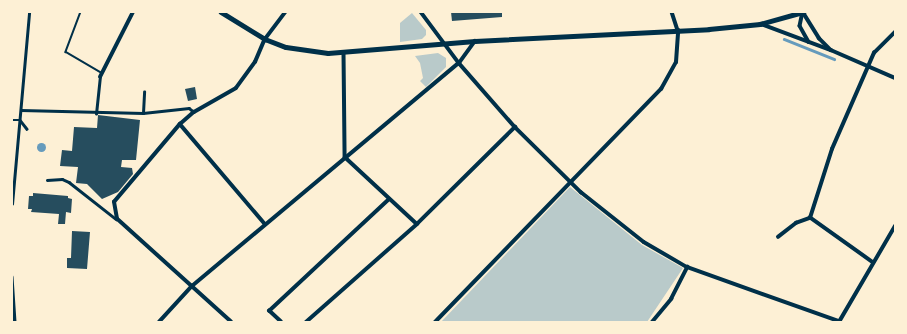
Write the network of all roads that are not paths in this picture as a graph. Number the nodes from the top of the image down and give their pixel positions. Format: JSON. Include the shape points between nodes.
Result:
{"nodes":[{"id":1,"x":29,"y":12,"type":"edge"},
{"id":2,"x":81,"y":12,"type":"edge"},
{"id":3,"x":133,"y":12,"type":"edge"},
{"id":4,"x":221,"y":12,"type":"edge"},
{"id":5,"x":285,"y":12,"type":"edge"},
{"id":6,"x":420,"y":12,"type":"edge"},
{"id":7,"x":672,"y":12,"type":"edge"},
{"id":8,"x":803,"y":12,"type":"edge"},
{"id":9,"x":760,"y":24,"type":"junction"},
{"id":10,"x":678,"y":30,"type":"junction"},
{"id":11,"x":895,"y":32,"type":"edge"},
{"id":12,"x":266,"y":39,"type":"junction"},
{"id":13,"x":475,"y":41,"type":"junction"},
{"id":14,"x":810,"y":43,"type":"junction"},
{"id":15,"x":446,"y":44,"type":"junction"},
{"id":16,"x":831,"y":50,"type":"junction"},
{"id":17,"x":344,"y":52,"type":"junction"},
{"id":18,"x":459,"y":63,"type":"junction"},
{"id":19,"x":869,"y":67,"type":"junction"},
{"id":20,"x":101,"y":75,"type":"junction"},
{"id":21,"x":895,"y":78,"type":"edge"},
{"id":22,"x":144,"y":92,"type":"dead end"},
{"id":23,"x":21,"y":110,"type":"junction"},
{"id":24,"x":194,"y":112,"type":"junction"},
{"id":25,"x":95,"y":113,"type":"junction"},
{"id":26,"x":143,"y":113,"type":"junction"},
{"id":27,"x":12,"y":120,"type":"edge"},
{"id":28,"x":20,"y":120,"type":"junction"},
{"id":29,"x":180,"y":124,"type":"junction"},
{"id":30,"x":515,"y":127,"type":"junction"},
{"id":31,"x":27,"y":129,"type":"dead end"},
{"id":32,"x":345,"y":158,"type":"junction"},
{"id":33,"x":46,"y":180,"type":"dead end"},
{"id":34,"x":570,"y":181,"type":"junction"},
{"id":35,"x":388,"y":200,"type":"junction"},
{"id":36,"x":12,"y":204,"type":"edge"},
{"id":37,"x":810,"y":218,"type":"junction"},
{"id":38,"x":117,"y":219,"type":"junction"},
{"id":39,"x":265,"y":224,"type":"junction"},
{"id":40,"x":417,"y":224,"type":"junction"},
{"id":41,"x":895,"y":226,"type":"edge"},
{"id":42,"x":778,"y":237,"type":"dead end"},
{"id":43,"x":872,"y":262,"type":"junction"},
{"id":44,"x":687,"y":267,"type":"junction"},
{"id":45,"x":12,"y":277,"type":"edge"},
{"id":46,"x":192,"y":286,"type":"junction"},
{"id":47,"x":15,"y":322,"type":"edge"},
{"id":48,"x":159,"y":322,"type":"edge"},
{"id":49,"x":231,"y":322,"type":"edge"},
{"id":50,"x":281,"y":322,"type":"edge"},
{"id":51,"x":306,"y":322,"type":"edge"},
{"id":52,"x":435,"y":322,"type":"edge"},
{"id":53,"x":652,"y":322,"type":"edge"},
{"id":54,"x":839,"y":322,"type":"edge"}],
"edges":[{"from":1,"to":23,"type":"street"},
{"from":2,"to":20,"type":"lane","via":[[66,52]]},
{"from":3,"to":20,"type":"street"},
{"from":4,"to":12,"type":"main road"},
{"from":5,"to":12,"type":"street"},
{"from":6,"to":15,"type":"street"},
{"from":7,"to":10,"type":"street"},
{"from":8,"to":9,"type":"main road"},
{"from":8,"to":14,"type":"street","via":[[800,26]]},
{"from":8,"to":16,"type":"street","via":[[819,38]]},
{"from":9,"to":10,"type":"main road"},
{"from":9,"to":14,"type":"street"},
{"from":10,"to":13,"type":"main road"},
{"from":10,"to":34,"type":"street","via":[[676,62],[667,81]]},
{"from":11,"to":19,"type":"street","via":[[874,53]]},
{"from":12,"to":17,"type":"main road","via":[[286,47],[328,53]]},
{"from":12,"to":24,"type":"street","via":[[256,62],[236,88]]},
{"from":13,"to":15,"type":"main road"},
{"from":13,"to":18,"type":"street"},
{"from":14,"to":16,"type":"street"},
{"from":15,"to":17,"type":"main road"},
{"from":15,"to":18,"type":"street"},
{"from":16,"to":19,"type":"street"},
{"from":17,"to":32,"type":"street"},
{"from":18,"to":30,"type":"street"},
{"from":18,"to":32,"type":"street"},
{"from":19,"to":21,"type":"street"},
{"from":19,"to":37,"type":"street","via":[[832,149]]},
{"from":20,"to":25,"type":"street"},
{"from":22,"to":26,"type":"street"},
{"from":23,"to":25,"type":"street"},
{"from":23,"to":28,"type":"street"},
{"from":24,"to":26,"type":"street","via":[[189,108]]},
{"from":24,"to":29,"type":"street"},
{"from":25,"to":26,"type":"street"},
{"from":27,"to":28,"type":"street"},
{"from":28,"to":31,"type":"street"},
{"from":28,"to":36,"type":"street"},
{"from":29,"to":38,"type":"street","via":[[114,202]]},
{"from":29,"to":39,"type":"street"},
{"from":30,"to":34,"type":"street"},
{"from":30,"to":40,"type":"street"},
{"from":32,"to":35,"type":"street"},
{"from":32,"to":39,"type":"street"},
{"from":33,"to":38,"type":"street","via":[[62,179],[69,182]]},
{"from":34,"to":44,"type":"street","via":[[644,242]]},
{"from":34,"to":52,"type":"street"},
{"from":35,"to":40,"type":"street"},
{"from":35,"to":50,"type":"street","via":[[269,311]]},
{"from":37,"to":42,"type":"street","via":[[796,223]]},
{"from":37,"to":43,"type":"street"},
{"from":38,"to":46,"type":"street"},
{"from":39,"to":46,"type":"street"},
{"from":40,"to":51,"type":"street"},
{"from":41,"to":43,"type":"street"},
{"from":43,"to":54,"type":"street"},
{"from":44,"to":53,"type":"street","via":[[671,299]]},
{"from":44,"to":54,"type":"street"},
{"from":45,"to":47,"type":"street"},
{"from":46,"to":48,"type":"street"},
{"from":46,"to":49,"type":"street"}]}
